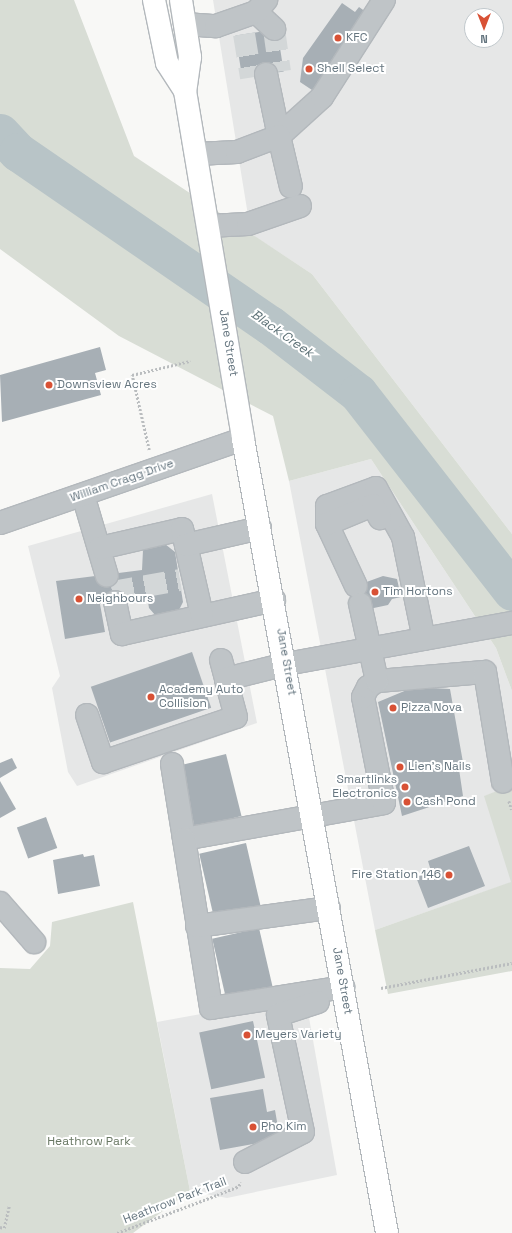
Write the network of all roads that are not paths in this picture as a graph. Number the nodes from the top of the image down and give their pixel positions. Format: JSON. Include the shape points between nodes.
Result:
{"nodes":[{"id":1,"x":154,"y":0,"type":"edge"},
{"id":2,"x":181,"y":0,"type":"edge"},
{"id":3,"x":384,"y":0,"type":"edge"},
{"id":4,"x":260,"y":21,"type":"edge"},
{"id":5,"x":185,"y":24,"type":"junction"},
{"id":6,"x":266,"y":74,"type":"tunnel mouth"},
{"id":7,"x":185,"y":91,"type":"junction"},
{"id":8,"x":279,"y":136,"type":"junction"},
{"id":9,"x":196,"y":154,"type":"junction"},
{"id":10,"x":208,"y":226,"type":"junction"},
{"id":11,"x":243,"y":439,"type":"junction"},
{"id":12,"x":83,"y":495,"type":"junction"},
{"id":13,"x":0,"y":523,"type":"edge"},
{"id":14,"x":260,"y":528,"type":"junction"},
{"id":15,"x":186,"y":545,"type":"junction"},
{"id":16,"x":100,"y":548,"type":"junction"},
{"id":17,"x":107,"y":576,"type":"dead end"},
{"id":18,"x":274,"y":600,"type":"junction"},
{"id":19,"x":115,"y":602,"type":"dead end"},
{"id":20,"x":202,"y":615,"type":"junction"},
{"id":21,"x":510,"y":623,"type":"edge"},
{"id":22,"x":424,"y":639,"type":"junction"},
{"id":23,"x":370,"y":649,"type":"junction"},
{"id":24,"x":286,"y":664,"type":"junction"},
{"id":25,"x":377,"y":681,"type":"junction"},
{"id":26,"x":87,"y":715,"type":"dead end"},
{"id":27,"x":172,"y":764,"type":"dead end"},
{"id":28,"x":503,"y":782,"type":"dead end"},
{"id":29,"x":312,"y":816,"type":"junction"},
{"id":30,"x":184,"y":839,"type":"junction"},
{"id":31,"x":0,"y":903,"type":"edge"},
{"id":32,"x":328,"y":908,"type":"junction"},
{"id":33,"x":197,"y":926,"type":"junction"},
{"id":34,"x":34,"y":942,"type":"dead end"},
{"id":35,"x":343,"y":991,"type":"junction"},
{"id":36,"x":245,"y":1162,"type":"road end"},
{"id":37,"x":387,"y":1233,"type":"edge"}],
"edges":[{"from":1,"to":7,"type":"main road","name":"Jane Street","via":[[167,63]]},
{"from":2,"to":5,"type":"main road","name":"Jane Street"},
{"from":3,"to":8,"type":"street","via":[[322,97]]},
{"from":4,"to":5,"type":"street","via":[[216,26]]},
{"from":5,"to":7,"type":"main road","name":"Jane Street","via":[[190,56]]},
{"from":6,"to":8,"type":"street"},
{"from":7,"to":9,"type":"main road","name":"Jane Street"},
{"from":8,"to":9,"type":"street","via":[[238,152]]},
{"from":8,"to":10,"type":"street","via":[[296,197],[248,224]]},
{"from":9,"to":10,"type":"main road","name":"Jane Street"},
{"from":10,"to":11,"type":"main road","name":"Jane Street"},
{"from":11,"to":12,"type":"street","name":"William Cragg Drive"},
{"from":11,"to":14,"type":"main road","name":"Jane Street"},
{"from":12,"to":13,"type":"street","name":"William Cragg Drive"},
{"from":12,"to":16,"type":"street"},
{"from":14,"to":15,"type":"street"},
{"from":14,"to":18,"type":"main road","name":"Jane Street"},
{"from":15,"to":16,"type":"street","via":[[182,529]]},
{"from":15,"to":20,"type":"street","via":[[186,579]]},
{"from":16,"to":17,"type":"street"},
{"from":18,"to":20,"type":"street"},
{"from":18,"to":24,"type":"main road","name":"Jane Street"},
{"from":19,"to":20,"type":"street","via":[[122,634]]},
{"from":21,"to":22,"type":"street"},
{"from":22,"to":23,"type":"street"},
{"from":22,"to":23,"type":"street","via":[[404,555],[392,542],[373,505],[328,524],[358,595]]},
{"from":23,"to":24,"type":"street"},
{"from":23,"to":25,"type":"street"},
{"from":24,"to":26,"type":"street","via":[[223,670],[236,717],[103,762]]},
{"from":24,"to":29,"type":"main road","name":"Jane Street"},
{"from":25,"to":28,"type":"street","via":[[485,672]]},
{"from":25,"to":29,"type":"street","via":[[368,687],[363,697],[384,803]]},
{"from":27,"to":30,"type":"street"},
{"from":29,"to":30,"type":"street"},
{"from":29,"to":32,"type":"main road","name":"Jane Street"},
{"from":30,"to":33,"type":"street"},
{"from":31,"to":34,"type":"street"},
{"from":32,"to":33,"type":"street"},
{"from":32,"to":35,"type":"main road","name":"Jane Street"},
{"from":33,"to":35,"type":"street","via":[[211,1008]]},
{"from":35,"to":36,"type":"street","via":[[278,1015],[303,1132]]},
{"from":35,"to":37,"type":"main road","name":"Jane Street"}]}
